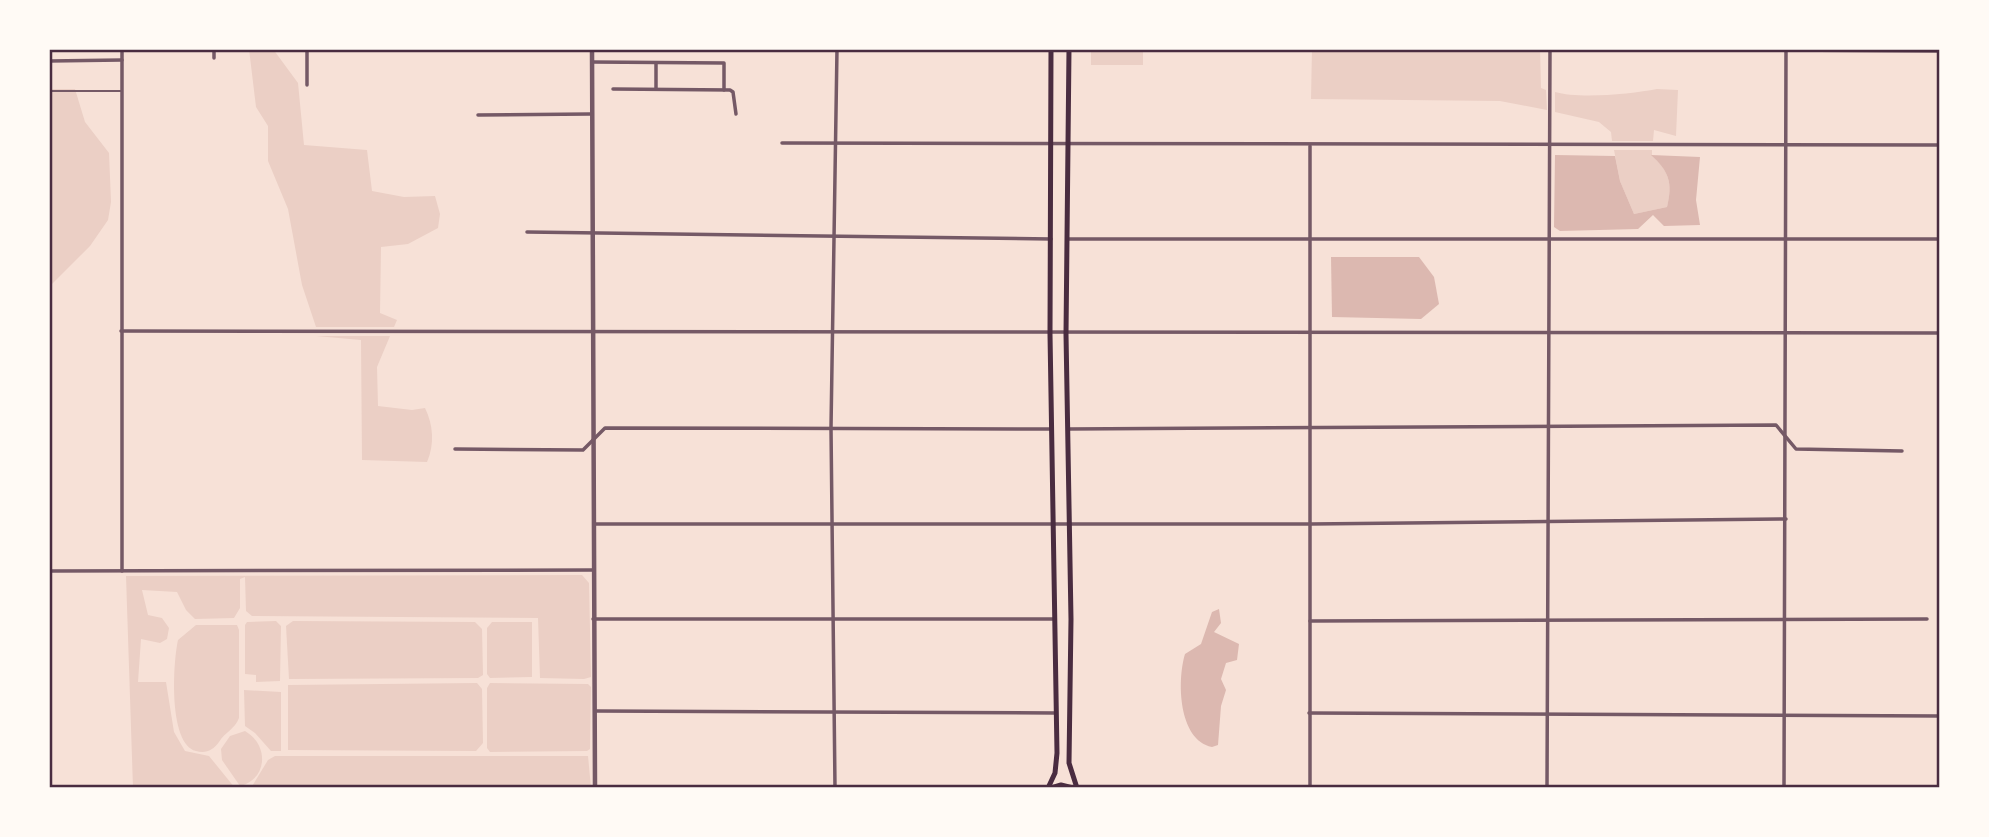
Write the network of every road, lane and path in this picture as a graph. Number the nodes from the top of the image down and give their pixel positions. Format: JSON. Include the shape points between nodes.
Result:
{"nodes":[{"id":1,"x":122,"y":49,"type":"edge"},
{"id":2,"x":214,"y":49,"type":"edge"},
{"id":3,"x":307,"y":49,"type":"edge"},
{"id":4,"x":592,"y":49,"type":"edge"},
{"id":5,"x":837,"y":49,"type":"edge"},
{"id":6,"x":1051,"y":49,"type":"edge"},
{"id":7,"x":1069,"y":49,"type":"edge"},
{"id":8,"x":1550,"y":49,"type":"edge"},
{"id":9,"x":1630,"y":49,"type":"edge"},
{"id":10,"x":1786,"y":50,"type":"edge"},
{"id":11,"x":1940,"y":51,"type":"edge"},
{"id":12,"x":214,"y":58,"type":"dead end"},
{"id":13,"x":122,"y":60,"type":"junction"},
{"id":14,"x":49,"y":61,"type":"edge"},
{"id":15,"x":592,"y":62,"type":"junction"},
{"id":16,"x":656,"y":63,"type":"junction"},
{"id":17,"x":307,"y":85,"type":"dead end"},
{"id":18,"x":613,"y":89,"type":"dead end"},
{"id":19,"x":656,"y":89,"type":"junction"},
{"id":20,"x":49,"y":90,"type":"edge"},
{"id":21,"x":724,"y":90,"type":"junction"},
{"id":22,"x":123,"y":91,"type":"junction"},
{"id":23,"x":590,"y":114,"type":"junction"},
{"id":24,"x":736,"y":114,"type":"dead end"},
{"id":25,"x":478,"y":115,"type":"dead end"},
{"id":26,"x":782,"y":142,"type":"dead end"},
{"id":27,"x":835,"y":143,"type":"junction"},
{"id":28,"x":1051,"y":145,"type":"junction"},
{"id":29,"x":1067,"y":145,"type":"junction"},
{"id":30,"x":1787,"y":145,"type":"junction"},
{"id":31,"x":1940,"y":145,"type":"edge"},
{"id":32,"x":1310,"y":146,"type":"junction"},
{"id":33,"x":1551,"y":146,"type":"junction"},
{"id":34,"x":527,"y":232,"type":"dead end"},
{"id":35,"x":593,"y":233,"type":"junction"},
{"id":36,"x":834,"y":236,"type":"junction"},
{"id":37,"x":1550,"y":237,"type":"junction"},
{"id":38,"x":1787,"y":237,"type":"junction"},
{"id":39,"x":1310,"y":238,"type":"junction"},
{"id":40,"x":1051,"y":239,"type":"junction"},
{"id":41,"x":1067,"y":239,"type":"junction"},
{"id":42,"x":1940,"y":239,"type":"edge"},
{"id":43,"x":121,"y":331,"type":"junction"},
{"id":44,"x":593,"y":332,"type":"junction"},
{"id":45,"x":832,"y":333,"type":"junction"},
{"id":46,"x":1310,"y":333,"type":"junction"},
{"id":47,"x":1549,"y":333,"type":"junction"},
{"id":48,"x":1787,"y":333,"type":"junction"},
{"id":49,"x":1940,"y":333,"type":"edge"},
{"id":50,"x":1050,"y":334,"type":"junction"},
{"id":51,"x":1066,"y":334,"type":"junction"},
{"id":52,"x":1549,"y":427,"type":"junction"},
{"id":53,"x":831,"y":428,"type":"junction"},
{"id":54,"x":1311,"y":428,"type":"junction"},
{"id":55,"x":1052,"y":429,"type":"junction"},
{"id":56,"x":1067,"y":429,"type":"junction"},
{"id":57,"x":1787,"y":437,"type":"junction"},
{"id":58,"x":592,"y":440,"type":"junction"},
{"id":59,"x":455,"y":449,"type":"dead end"},
{"id":60,"x":1902,"y":451,"type":"dead end"},
{"id":61,"x":1786,"y":519,"type":"junction"},
{"id":62,"x":1548,"y":521,"type":"junction"},
{"id":63,"x":831,"y":522,"type":"junction"},
{"id":64,"x":1055,"y":522,"type":"junction"},
{"id":65,"x":1070,"y":522,"type":"junction"},
{"id":66,"x":592,"y":524,"type":"junction"},
{"id":67,"x":1311,"y":524,"type":"junction"},
{"id":68,"x":593,"y":570,"type":"junction"},
{"id":69,"x":49,"y":571,"type":"edge"},
{"id":70,"x":122,"y":571,"type":"junction"},
{"id":71,"x":835,"y":617,"type":"junction"},
{"id":72,"x":592,"y":619,"type":"junction"},
{"id":73,"x":1056,"y":619,"type":"junction"},
{"id":74,"x":1785,"y":619,"type":"junction"},
{"id":75,"x":1927,"y":619,"type":"dead end"},
{"id":76,"x":1547,"y":620,"type":"junction"},
{"id":77,"x":1310,"y":621,"type":"junction"},
{"id":78,"x":596,"y":711,"type":"junction"},
{"id":79,"x":835,"y":713,"type":"junction"},
{"id":80,"x":1055,"y":713,"type":"junction"},
{"id":81,"x":1309,"y":713,"type":"junction"},
{"id":82,"x":1546,"y":716,"type":"junction"},
{"id":83,"x":1940,"y":716,"type":"edge"},
{"id":84,"x":1784,"y":717,"type":"junction"},
{"id":85,"x":595,"y":788,"type":"edge"},
{"id":86,"x":835,"y":788,"type":"edge"},
{"id":87,"x":1049,"y":788,"type":"edge"},
{"id":88,"x":1075,"y":788,"type":"edge"},
{"id":89,"x":1310,"y":788,"type":"edge"},
{"id":90,"x":1547,"y":788,"type":"edge"},
{"id":91,"x":1784,"y":788,"type":"edge"}],
"edges":[{"from":1,"to":13,"type":"street"},
{"from":2,"to":12,"type":"street"},
{"from":3,"to":17,"type":"street"},
{"from":4,"to":15,"type":"street"},
{"from":5,"to":27,"type":"street"},
{"from":6,"to":28,"type":"main road"},
{"from":7,"to":29,"type":"main road"},
{"from":8,"to":33,"type":"street"},
{"from":9,"to":10,"type":"street"},
{"from":10,"to":11,"type":"street"},
{"from":10,"to":30,"type":"street"},
{"from":13,"to":14,"type":"street"},
{"from":13,"to":22,"type":"street"},
{"from":15,"to":16,"type":"street"},
{"from":15,"to":23,"type":"street"},
{"from":16,"to":19,"type":"street"},
{"from":16,"to":21,"type":"street","via":[[724,63]]},
{"from":18,"to":19,"type":"street"},
{"from":19,"to":21,"type":"street"},
{"from":20,"to":22,"type":"lane"},
{"from":21,"to":24,"type":"street","via":[[733,92]]},
{"from":22,"to":43,"type":"street"},
{"from":23,"to":25,"type":"street"},
{"from":23,"to":35,"type":"street"},
{"from":26,"to":27,"type":"street"},
{"from":27,"to":28,"type":"street"},
{"from":27,"to":36,"type":"street"},
{"from":28,"to":29,"type":"street"},
{"from":28,"to":40,"type":"main road"},
{"from":29,"to":32,"type":"street"},
{"from":29,"to":41,"type":"main road"},
{"from":30,"to":31,"type":"street"},
{"from":30,"to":33,"type":"street"},
{"from":30,"to":38,"type":"street"},
{"from":32,"to":33,"type":"street"},
{"from":32,"to":39,"type":"street"},
{"from":33,"to":37,"type":"street"},
{"from":34,"to":35,"type":"street"},
{"from":35,"to":36,"type":"street"},
{"from":35,"to":44,"type":"street"},
{"from":36,"to":40,"type":"street"},
{"from":36,"to":45,"type":"street"},
{"from":37,"to":38,"type":"street"},
{"from":37,"to":39,"type":"street"},
{"from":37,"to":47,"type":"street"},
{"from":38,"to":42,"type":"street"},
{"from":38,"to":48,"type":"street"},
{"from":39,"to":41,"type":"street"},
{"from":39,"to":46,"type":"street"},
{"from":40,"to":50,"type":"main road"},
{"from":41,"to":51,"type":"main road"},
{"from":43,"to":44,"type":"street"},
{"from":43,"to":70,"type":"street"},
{"from":44,"to":45,"type":"street"},
{"from":44,"to":58,"type":"street"},
{"from":45,"to":50,"type":"street"},
{"from":45,"to":53,"type":"street"},
{"from":46,"to":47,"type":"street"},
{"from":46,"to":51,"type":"street"},
{"from":46,"to":54,"type":"street"},
{"from":47,"to":48,"type":"street"},
{"from":47,"to":52,"type":"street"},
{"from":48,"to":49,"type":"street"},
{"from":48,"to":57,"type":"street"},
{"from":50,"to":51,"type":"street"},
{"from":50,"to":55,"type":"main road"},
{"from":51,"to":56,"type":"main road"},
{"from":52,"to":54,"type":"street"},
{"from":52,"to":57,"type":"street","via":[[1776,425]]},
{"from":52,"to":62,"type":"street"},
{"from":53,"to":55,"type":"street"},
{"from":53,"to":58,"type":"street","via":[[605,428]]},
{"from":53,"to":63,"type":"street"},
{"from":54,"to":56,"type":"street"},
{"from":54,"to":67,"type":"street"},
{"from":55,"to":64,"type":"main road"},
{"from":56,"to":65,"type":"main road"},
{"from":57,"to":60,"type":"street","via":[[1796,449]]},
{"from":57,"to":61,"type":"street"},
{"from":58,"to":59,"type":"street","via":[[583,450]]},
{"from":58,"to":66,"type":"street"},
{"from":61,"to":62,"type":"street"},
{"from":61,"to":74,"type":"street"},
{"from":62,"to":67,"type":"street"},
{"from":62,"to":76,"type":"street"},
{"from":63,"to":64,"type":"street"},
{"from":63,"to":66,"type":"street"},
{"from":63,"to":71,"type":"street"},
{"from":64,"to":65,"type":"street"},
{"from":64,"to":73,"type":"main road"},
{"from":65,"to":67,"type":"street"},
{"from":65,"to":88,"type":"main road","via":[[1069,763]]},
{"from":66,"to":68,"type":"street"},
{"from":67,"to":77,"type":"street"},
{"from":68,"to":70,"type":"street"},
{"from":68,"to":72,"type":"street"},
{"from":69,"to":70,"type":"street"},
{"from":71,"to":72,"type":"street"},
{"from":71,"to":73,"type":"street"},
{"from":71,"to":79,"type":"street"},
{"from":72,"to":78,"type":"street"},
{"from":73,"to":80,"type":"main road"},
{"from":74,"to":75,"type":"street"},
{"from":74,"to":76,"type":"street"},
{"from":74,"to":84,"type":"street"},
{"from":76,"to":77,"type":"street"},
{"from":76,"to":82,"type":"street"},
{"from":77,"to":81,"type":"street"},
{"from":78,"to":79,"type":"street"},
{"from":78,"to":85,"type":"street"},
{"from":79,"to":80,"type":"street"},
{"from":79,"to":86,"type":"street"},
{"from":80,"to":87,"type":"main road","via":[[1057,762]]},
{"from":81,"to":82,"type":"street"},
{"from":81,"to":89,"type":"street"},
{"from":82,"to":84,"type":"street"},
{"from":82,"to":90,"type":"street"},
{"from":83,"to":84,"type":"street"},
{"from":84,"to":91,"type":"street"},
{"from":87,"to":88,"type":"main road"}]}
